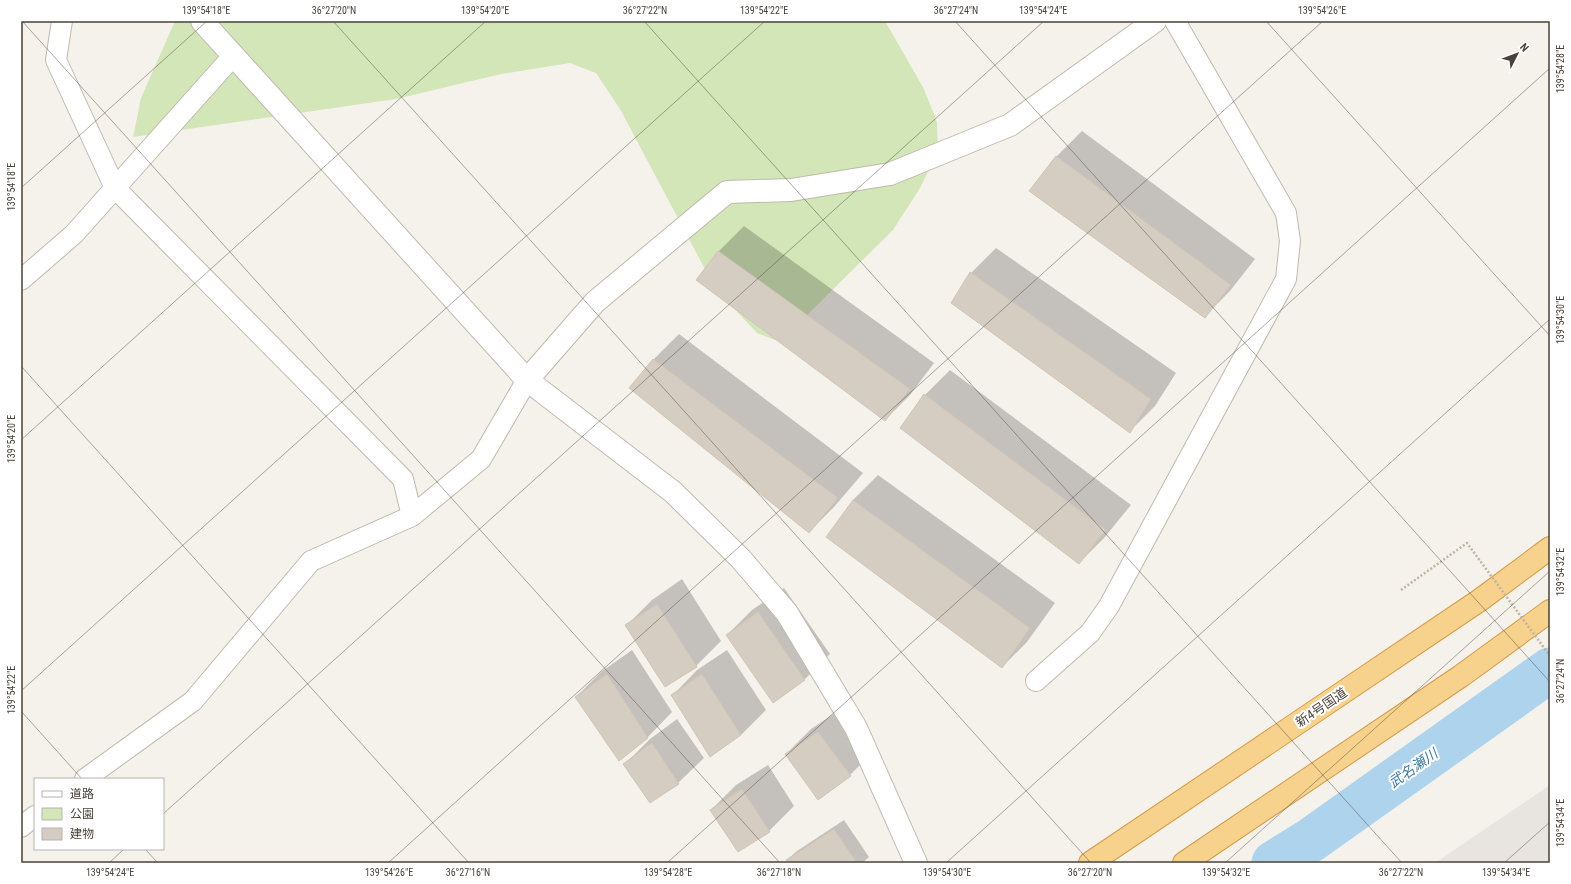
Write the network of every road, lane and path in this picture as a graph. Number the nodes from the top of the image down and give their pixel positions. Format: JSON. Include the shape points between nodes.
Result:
{"nodes":[{"id":1,"x":62,"y":21,"type":"edge"},
{"id":2,"x":202,"y":21,"type":"edge"},
{"id":3,"x":1155,"y":21,"type":"edge"},
{"id":4,"x":1174,"y":21,"type":"edge"},
{"id":5,"x":233,"y":56,"type":"junction"},
{"id":6,"x":115,"y":188,"type":"junction"},
{"id":7,"x":21,"y":280,"type":"edge"},
{"id":8,"x":527,"y":380,"type":"junction"},
{"id":9,"x":412,"y":516,"type":"junction"},
{"id":10,"x":1550,"y":548,"type":"edge"},
{"id":11,"x":1401,"y":590,"type":"dead end"},
{"id":12,"x":1550,"y":611,"type":"edge"},
{"id":13,"x":1550,"y":656,"type":"edge"},
{"id":14,"x":1036,"y":681,"type":"dead end"},
{"id":15,"x":86,"y":778,"type":"edge"},
{"id":16,"x":34,"y":817,"type":"edge"},
{"id":17,"x":21,"y":827,"type":"edge"},
{"id":18,"x":916,"y":863,"type":"edge"},
{"id":19,"x":1090,"y":863,"type":"edge"},
{"id":20,"x":1184,"y":863,"type":"edge"}],
"edges":[{"from":1,"to":6,"type":"street","via":[[56,60]]},
{"from":2,"to":5,"type":"street"},
{"from":3,"to":8,"type":"street","via":[[1010,125],[890,174],[791,190],[726,192],[595,302]]},
{"from":4,"to":14,"type":"street","via":[[1286,213],[1290,241],[1286,279],[1109,606],[1090,633]]},
{"from":5,"to":6,"type":"street"},
{"from":5,"to":8,"type":"street"},
{"from":6,"to":7,"type":"street","via":[[74,234]]},
{"from":6,"to":9,"type":"street","via":[[403,479]]},
{"from":8,"to":9,"type":"street","via":[[481,459]]},
{"from":8,"to":18,"type":"street","via":[[673,492],[741,559],[787,613],[856,728]]},
{"from":9,"to":15,"type":"street","via":[[310,561],[193,701]]},
{"from":10,"to":19,"type":"highway","name":"新4号国道","via":[[1480,600]]},
{"from":11,"to":13,"type":"path","bridge":true,"via":[[1467,543]]},
{"from":12,"to":20,"type":"highway","via":[[1461,676]]},
{"from":16,"to":17,"type":"street"}]}
